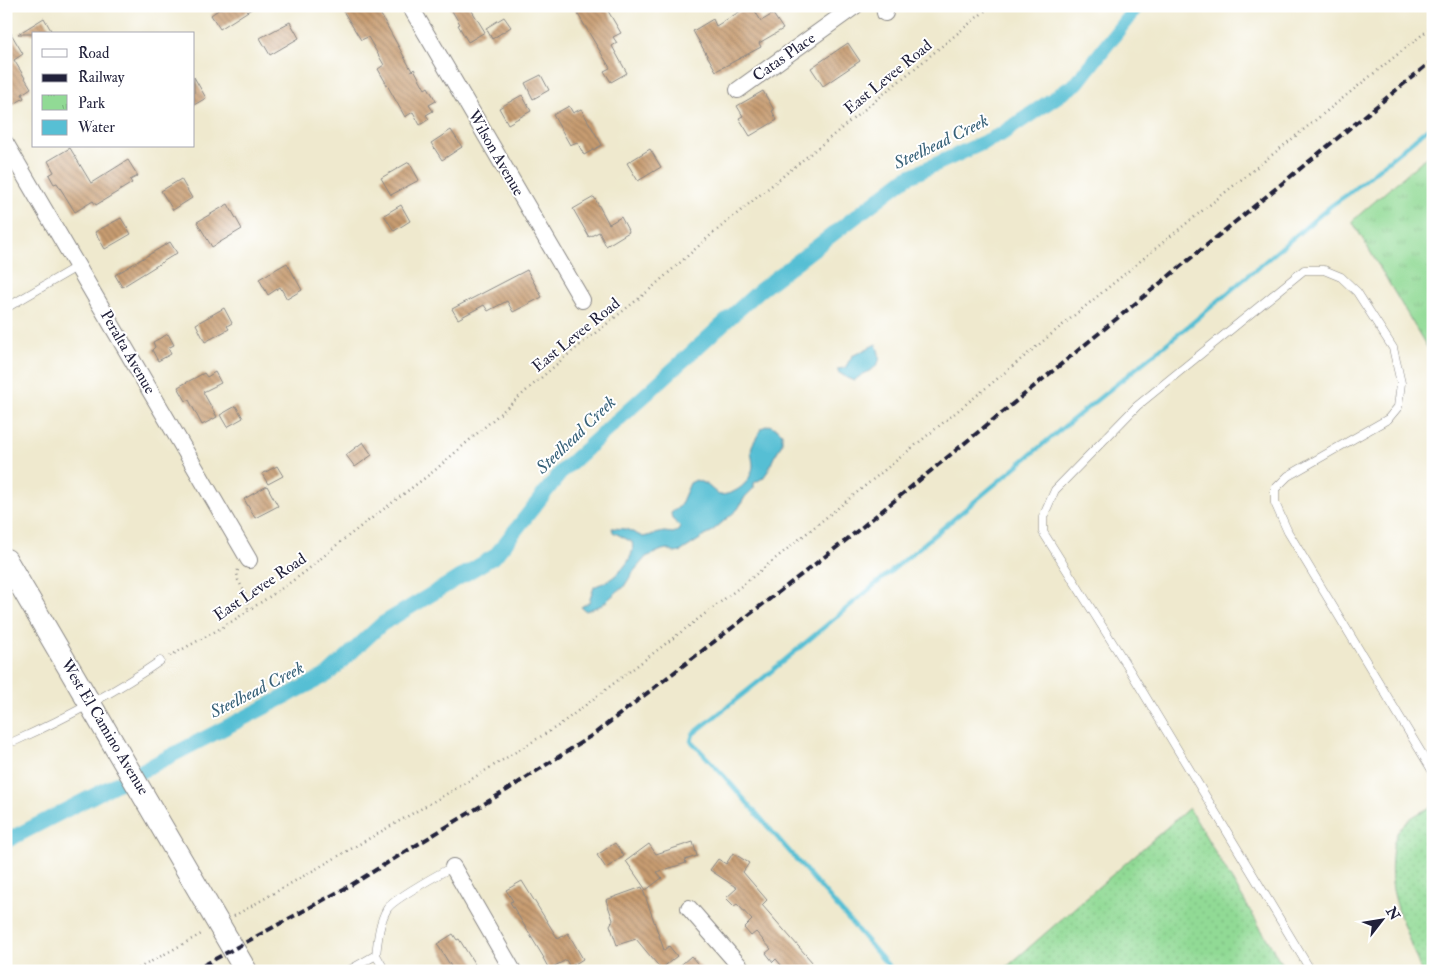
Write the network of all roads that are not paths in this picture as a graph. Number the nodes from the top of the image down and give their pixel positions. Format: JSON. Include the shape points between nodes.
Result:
{"nodes":[{"id":1,"x":410,"y":6,"type":"edge"},
{"id":2,"x":855,"y":6,"type":"edge"},
{"id":3,"x":738,"y":90,"type":"dead end"},
{"id":4,"x":6,"y":144,"type":"edge"},
{"id":5,"x":78,"y":266,"type":"junction"},
{"id":6,"x":582,"y":300,"type":"dead end"},
{"id":7,"x":6,"y":308,"type":"edge"},
{"id":8,"x":6,"y":560,"type":"edge"},
{"id":9,"x":249,"y":560,"type":"road end"},
{"id":10,"x":160,"y":661,"type":"road end"},
{"id":11,"x":91,"y":705,"type":"junction"},
{"id":12,"x":15,"y":741,"type":"dead end"},
{"id":13,"x":1433,"y":772,"type":"edge"},
{"id":14,"x":453,"y":867,"type":"joint"},
{"id":15,"x":689,"y":908,"type":"dead end"},
{"id":16,"x":376,"y":955,"type":"junction"},
{"id":17,"x":246,"y":971,"type":"edge"},
{"id":18,"x":348,"y":971,"type":"edge"},
{"id":19,"x":385,"y":971,"type":"edge"},
{"id":20,"x":513,"y":971,"type":"edge"},
{"id":21,"x":744,"y":971,"type":"edge"},
{"id":22,"x":1311,"y":971,"type":"edge"}],
"edges":[{"from":1,"to":6,"type":"street","name":"Wilson Avenue"},
{"from":2,"to":3,"type":"street","name":"Catas Place"},
{"from":4,"to":5,"type":"street","name":"Peralta Avenue"},
{"from":5,"to":7,"type":"lane"},
{"from":5,"to":9,"type":"street","name":"Peralta Avenue"},
{"from":8,"to":11,"type":"main road","name":"West El Camino Avenue"},
{"from":10,"to":11,"type":"lane"},
{"from":11,"to":12,"type":"lane"},
{"from":11,"to":17,"type":"main road","name":"West El Camino Avenue"},
{"from":13,"to":22,"type":"lane","via":[[1288,532],[1275,502],[1275,489],[1288,476],[1388,419],[1398,407],[1399,399],[1400,383],[1393,348],[1357,292],[1333,273],[1304,270],[1137,406],[1055,490],[1042,517],[1043,532],[1140,686]]},
{"from":14,"to":16,"type":"lane","via":[[440,872],[388,907],[379,928]]},
{"from":14,"to":20,"type":"street"},
{"from":15,"to":21,"type":"street"},
{"from":16,"to":18,"type":"lane"},
{"from":16,"to":19,"type":"lane"}]}
